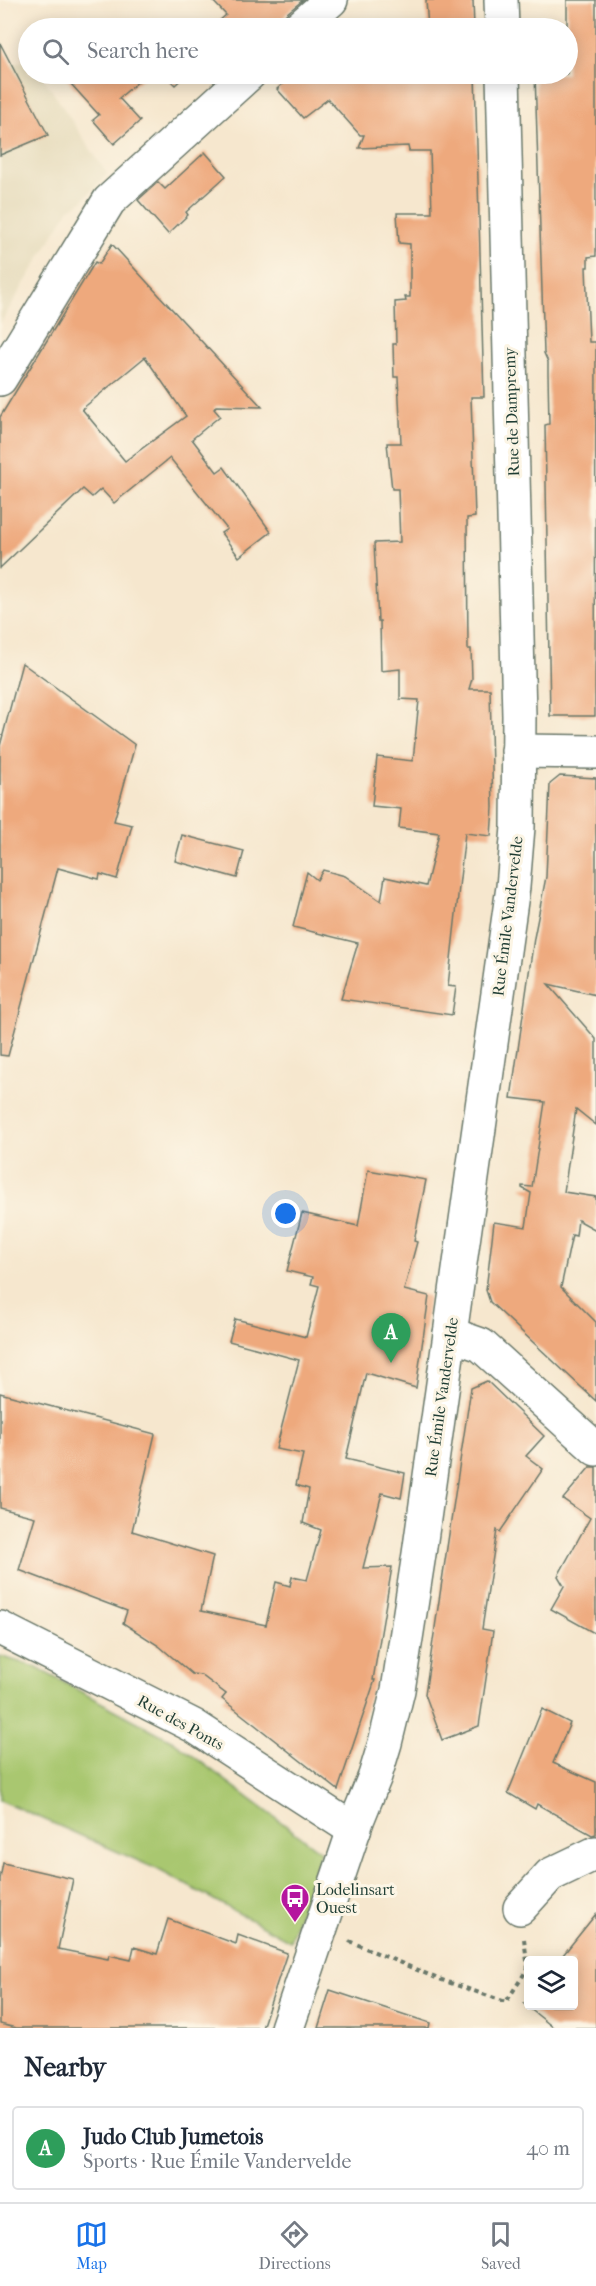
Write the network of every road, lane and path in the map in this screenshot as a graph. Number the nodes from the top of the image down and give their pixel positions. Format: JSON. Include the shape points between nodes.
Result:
{"nodes":[{"id":1,"x":331,"y":0,"type":"edge"},
{"id":2,"x":501,"y":0,"type":"edge"},
{"id":3,"x":310,"y":18,"type":"edge"},
{"id":4,"x":502,"y":18,"type":"edge"},
{"id":5,"x":238,"y":84,"type":"edge"},
{"id":6,"x":503,"y":84,"type":"edge"},
{"id":7,"x":0,"y":379,"type":"edge"},
{"id":8,"x":518,"y":751,"type":"junction"},
{"id":9,"x":596,"y":752,"type":"edge"},
{"id":10,"x":450,"y":1334,"type":"junction"},
{"id":11,"x":596,"y":1449,"type":"edge"},
{"id":12,"x":0,"y":1628,"type":"edge"},
{"id":13,"x":354,"y":1830,"type":"junction"},
{"id":14,"x":596,"y":1853,"type":"edge"},
{"id":15,"x":520,"y":1908,"type":"joint"},
{"id":16,"x":320,"y":1931,"type":"junction"},
{"id":17,"x":287,"y":2028,"type":"edge"}],
"edges":[{"from":1,"to":3,"type":"street"},
{"from":2,"to":4,"type":"street"},
{"from":5,"to":7,"type":"street","via":[[109,201]]},
{"from":6,"to":8,"type":"street","name":"Rue de Dampremy"},
{"from":8,"to":9,"type":"street"},
{"from":8,"to":10,"type":"street","name":"Rue Émile Vandervelde","via":[[513,887]]},
{"from":10,"to":11,"type":"street","via":[[481,1345]]},
{"from":10,"to":13,"type":"street","name":"Rue Émile Vandervelde","via":[[398,1690],[383,1750]]},
{"from":12,"to":13,"type":"street","name":"Rue des Ponts","via":[[194,1726]]},
{"from":13,"to":16,"type":"street","name":"Rue Émile Vandervelde"},
{"from":14,"to":15,"type":"street","via":[[550,1875]]},
{"from":15,"to":16,"type":"path","via":[[528,1968],[506,2002]]},
{"from":16,"to":17,"type":"street","name":"Rue Émile Vandervelde"}]}
